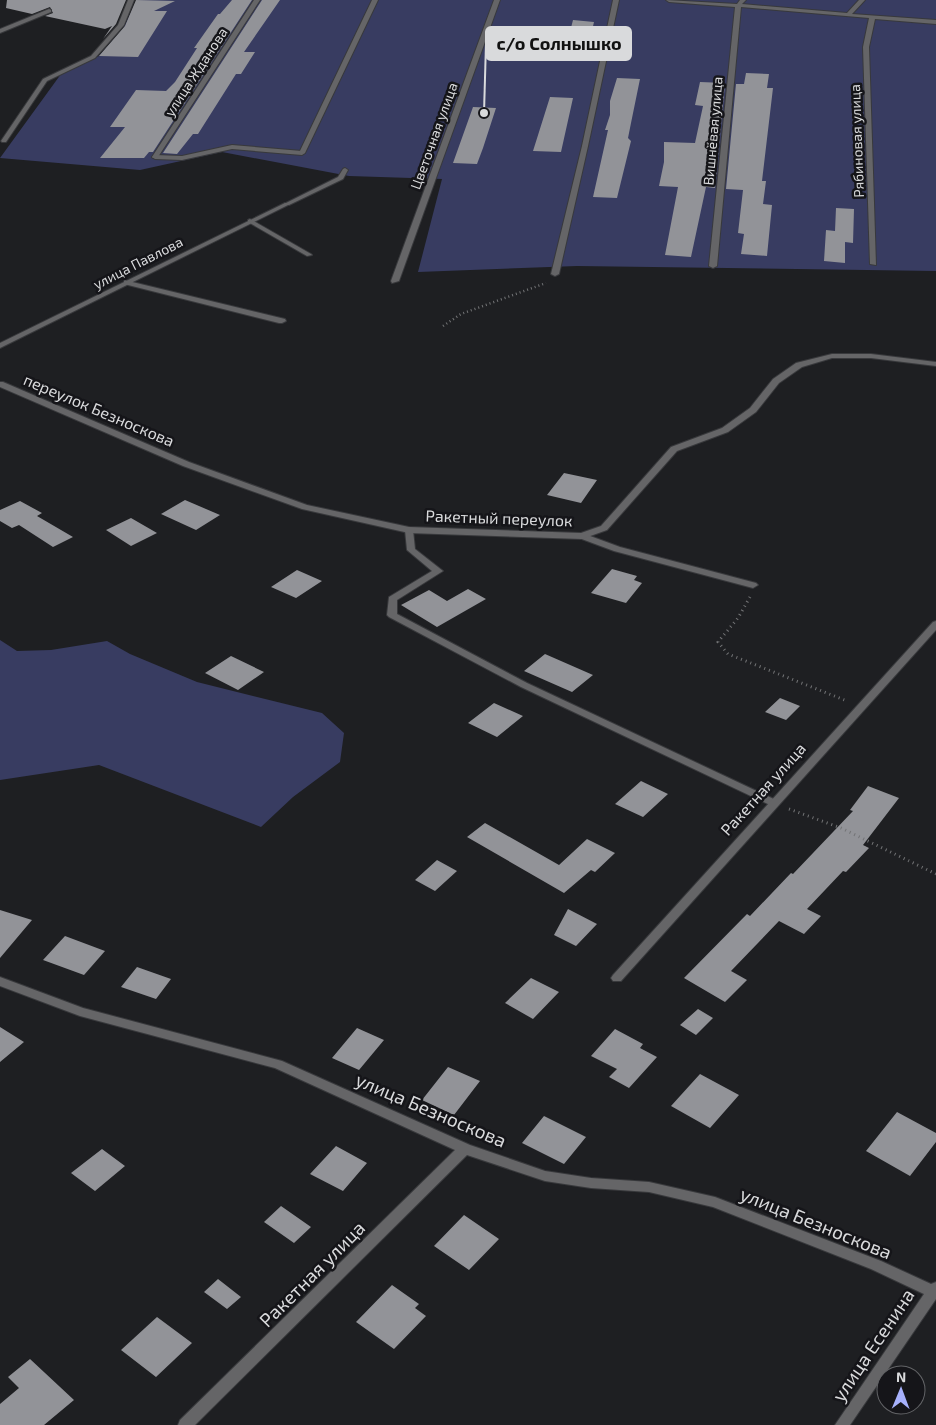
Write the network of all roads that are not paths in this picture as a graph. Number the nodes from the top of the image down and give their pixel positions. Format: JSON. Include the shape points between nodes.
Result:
{"nodes":[{"id":1,"x":131,"y":0,"type":"edge"},
{"id":2,"x":257,"y":0,"type":"edge"},
{"id":3,"x":375,"y":0,"type":"edge"},
{"id":4,"x":497,"y":0,"type":"edge"},
{"id":5,"x":616,"y":0,"type":"edge"},
{"id":6,"x":669,"y":0,"type":"edge"},
{"id":7,"x":743,"y":0,"type":"edge"},
{"id":8,"x":862,"y":0,"type":"edge"},
{"id":9,"x":738,"y":6,"type":"junction"},
{"id":10,"x":49,"y":11,"type":"dead end"},
{"id":11,"x":848,"y":16,"type":"junction"},
{"id":12,"x":872,"y":18,"type":"junction"},
{"id":13,"x":936,"y":22,"type":"edge"},
{"id":14,"x":0,"y":30,"type":"edge"},
{"id":15,"x":4,"y":141,"type":"dead end"},
{"id":16,"x":345,"y":170,"type":"dead end"},
{"id":17,"x":250,"y":221,"type":"junction"},
{"id":18,"x":309,"y":255,"type":"dead end"},
{"id":19,"x":874,"y":264,"type":"dead end"},
{"id":20,"x":713,"y":266,"type":"dead end"},
{"id":21,"x":555,"y":274,"type":"road end"},
{"id":22,"x":395,"y":281,"type":"dead end"},
{"id":23,"x":127,"y":282,"type":"junction"},
{"id":24,"x":282,"y":322,"type":"dead end"},
{"id":25,"x":0,"y":346,"type":"edge"},
{"id":26,"x":935,"y":363,"type":"edge"},
{"id":27,"x":0,"y":384,"type":"edge"},
{"id":28,"x":186,"y":464,"type":"joint"},
{"id":29,"x":409,"y":530,"type":"junction"},
{"id":30,"x":582,"y":536,"type":"junction"},
{"id":31,"x":753,"y":585,"type":"road end"},
{"id":32,"x":936,"y":624,"type":"edge"},
{"id":33,"x":774,"y":803,"type":"junction"},
{"id":34,"x":617,"y":978,"type":"dead end"},
{"id":35,"x":0,"y":981,"type":"edge"},
{"id":36,"x":465,"y":1149,"type":"junction"},
{"id":37,"x":935,"y":1290,"type":"edge"},
{"id":38,"x":185,"y":1425,"type":"edge"},
{"id":39,"x":842,"y":1425,"type":"edge"}],
"edges":[{"from":1,"to":15,"type":"street","via":[[121,25],[93,57],[45,80]]},
{"from":2,"to":3,"type":"street","name":"улица Жданова","via":[[155,157],[182,158],[232,147],[302,153]]},
{"from":4,"to":22,"type":"street","name":"Цветочная улица"},
{"from":5,"to":21,"type":"street"},
{"from":6,"to":9,"type":"street"},
{"from":7,"to":9,"type":"street"},
{"from":8,"to":11,"type":"street"},
{"from":9,"to":11,"type":"street"},
{"from":9,"to":20,"type":"street","name":"Вишнёвая улица"},
{"from":10,"to":14,"type":"street"},
{"from":11,"to":12,"type":"street"},
{"from":12,"to":13,"type":"street"},
{"from":12,"to":19,"type":"street","name":"Рябиновая улица","via":[[866,47]]},
{"from":16,"to":17,"type":"street","name":"улица Павлова","via":[[341,178]]},
{"from":17,"to":18,"type":"street"},
{"from":17,"to":23,"type":"street","name":"улица Павлова"},
{"from":23,"to":24,"type":"street"},
{"from":23,"to":25,"type":"street","name":"улица Павлова"},
{"from":26,"to":30,"type":"street","name":"Ракетный переулок","via":[[871,356],[832,356],[799,365],[776,381],[753,410],[725,430],[674,449],[604,528]]},
{"from":27,"to":28,"type":"street","name":"переулок Безноскова"},
{"from":28,"to":29,"type":"street","name":"Ракетный переулок","via":[[305,507]]},
{"from":29,"to":30,"type":"street","name":"Ракетный переулок"},
{"from":29,"to":33,"type":"street","via":[[412,550],[438,572],[392,599],[392,615],[524,685]]},
{"from":30,"to":31,"type":"street"},
{"from":32,"to":33,"type":"street","name":"Ракетная улица"},
{"from":33,"to":34,"type":"street","name":"Ракетная улица"},
{"from":35,"to":36,"type":"street","name":"улица Безноскова","via":[[80,1012],[278,1064]]},
{"from":36,"to":37,"type":"street","name":"улица Безноскова","via":[[545,1176],[648,1187],[715,1202]]},
{"from":36,"to":38,"type":"street","name":"Ракетная улица"},
{"from":37,"to":39,"type":"street","name":"улица Есенина"}]}
